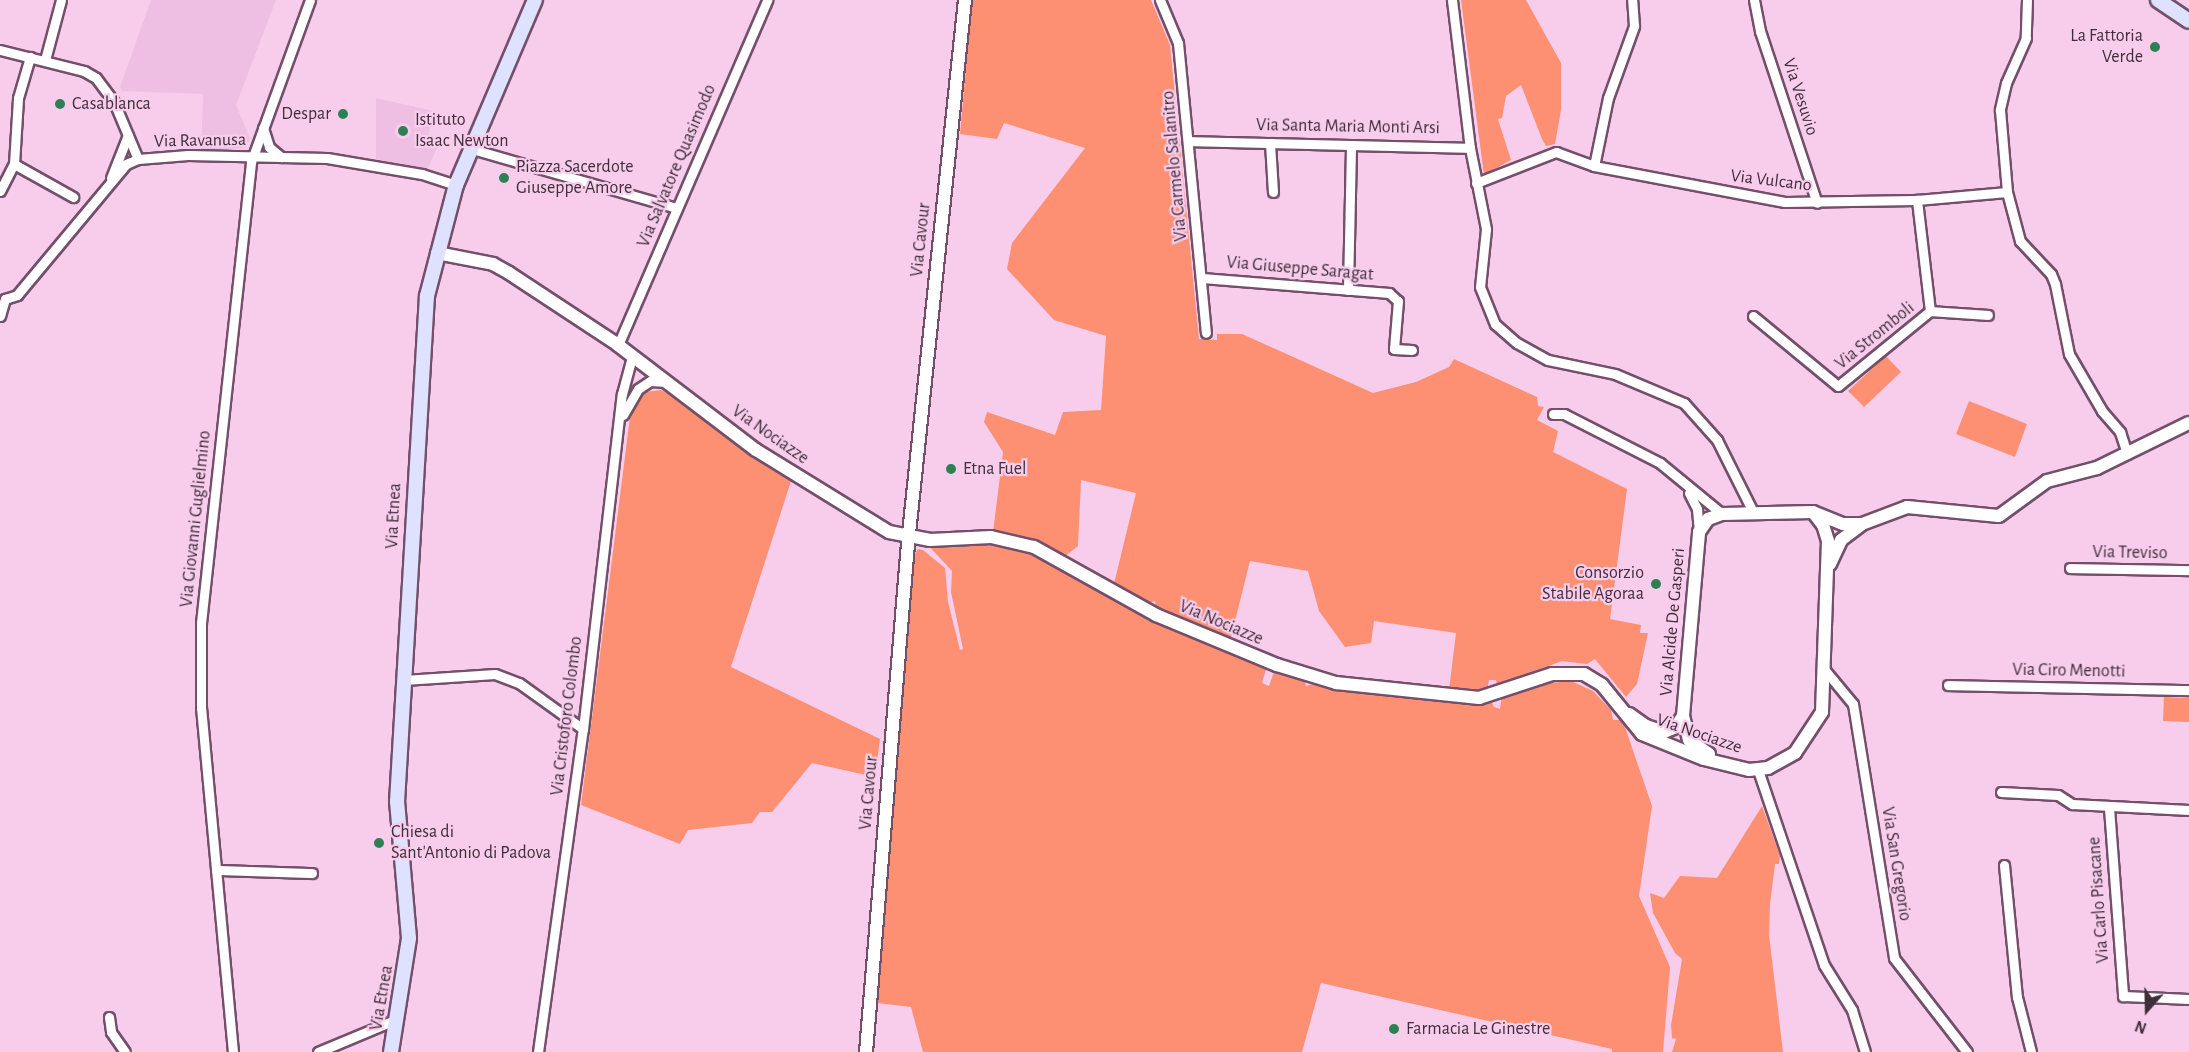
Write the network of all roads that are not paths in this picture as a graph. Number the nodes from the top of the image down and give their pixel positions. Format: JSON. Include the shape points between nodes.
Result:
{"nodes":[{"id":1,"x":61,"y":0,"type":"edge"},
{"id":2,"x":310,"y":0,"type":"edge"},
{"id":3,"x":535,"y":0,"type":"edge"},
{"id":4,"x":767,"y":0,"type":"edge"},
{"id":5,"x":1160,"y":0,"type":"edge"},
{"id":6,"x":1452,"y":0,"type":"edge"},
{"id":7,"x":1632,"y":0,"type":"edge"},
{"id":8,"x":1754,"y":0,"type":"edge"},
{"id":9,"x":2027,"y":0,"type":"edge"},
{"id":10,"x":2158,"y":0,"type":"edge"},
{"id":11,"x":964,"y":2,"type":"edge"},
{"id":12,"x":2189,"y":21,"type":"edge"},
{"id":13,"x":0,"y":50,"type":"edge"},
{"id":14,"x":30,"y":57,"type":"junction"},
{"id":15,"x":45,"y":60,"type":"junction"},
{"id":16,"x":262,"y":126,"type":"junction"},
{"id":17,"x":128,"y":135,"type":"junction"},
{"id":18,"x":1189,"y":141,"type":"junction"},
{"id":19,"x":1270,"y":143,"type":"junction"},
{"id":20,"x":1351,"y":145,"type":"junction"},
{"id":21,"x":1470,"y":148,"type":"junction"},
{"id":22,"x":472,"y":149,"type":"junction"},
{"id":23,"x":253,"y":157,"type":"junction"},
{"id":24,"x":281,"y":158,"type":"junction"},
{"id":25,"x":138,"y":159,"type":"junction"},
{"id":26,"x":14,"y":164,"type":"junction"},
{"id":27,"x":1594,"y":166,"type":"junction"},
{"id":28,"x":1476,"y":183,"type":"junction"},
{"id":29,"x":456,"y":185,"type":"junction"},
{"id":30,"x":108,"y":187,"type":"junction"},
{"id":31,"x":0,"y":191,"type":"edge"},
{"id":32,"x":1273,"y":192,"type":"dead end"},
{"id":33,"x":2007,"y":192,"type":"junction"},
{"id":34,"x":73,"y":197,"type":"dead end"},
{"id":35,"x":1917,"y":200,"type":"junction"},
{"id":36,"x":1817,"y":203,"type":"junction"},
{"id":37,"x":676,"y":208,"type":"junction"},
{"id":38,"x":437,"y":253,"type":"junction"},
{"id":39,"x":1202,"y":278,"type":"junction"},
{"id":40,"x":1348,"y":290,"type":"junction"},
{"id":41,"x":2,"y":298,"type":"edge"},
{"id":42,"x":1930,"y":311,"type":"junction"},
{"id":43,"x":1988,"y":315,"type":"dead end"},
{"id":44,"x":0,"y":316,"type":"edge"},
{"id":45,"x":1753,"y":316,"type":"dead end"},
{"id":46,"x":1206,"y":333,"type":"dead end"},
{"id":47,"x":618,"y":345,"type":"junction"},
{"id":48,"x":1412,"y":350,"type":"dead end"},
{"id":49,"x":632,"y":356,"type":"junction"},
{"id":50,"x":650,"y":375,"type":"junction"},
{"id":51,"x":1553,"y":414,"type":"dead end"},
{"id":52,"x":621,"y":420,"type":"junction"},
{"id":53,"x":2189,"y":423,"type":"edge"},
{"id":54,"x":2127,"y":454,"type":"junction"},
{"id":55,"x":1681,"y":481,"type":"junction"},
{"id":56,"x":1753,"y":512,"type":"junction"},
{"id":57,"x":1813,"y":512,"type":"junction"},
{"id":58,"x":1722,"y":514,"type":"junction"},
{"id":59,"x":1862,"y":524,"type":"junction"},
{"id":60,"x":1699,"y":532,"type":"junction"},
{"id":61,"x":909,"y":538,"type":"junction"},
{"id":62,"x":1829,"y":566,"type":"junction"},
{"id":63,"x":2070,"y":568,"type":"dead end"},
{"id":64,"x":2189,"y":570,"type":"edge"},
{"id":65,"x":1824,"y":669,"type":"junction"},
{"id":66,"x":404,"y":680,"type":"junction"},
{"id":67,"x":1948,"y":685,"type":"dead end"},
{"id":68,"x":2189,"y":690,"type":"edge"},
{"id":69,"x":1623,"y":710,"type":"junction"},
{"id":70,"x":1683,"y":716,"type":"junction"},
{"id":71,"x":583,"y":729,"type":"junction"},
{"id":72,"x":1722,"y":762,"type":"junction"},
{"id":73,"x":1758,"y":770,"type":"junction"},
{"id":74,"x":2001,"y":792,"type":"dead end"},
{"id":75,"x":2109,"y":808,"type":"junction"},
{"id":76,"x":2189,"y":810,"type":"edge"},
{"id":77,"x":2004,"y":865,"type":"dead end"},
{"id":78,"x":216,"y":870,"type":"junction"},
{"id":79,"x":312,"y":873,"type":"dead end"},
{"id":80,"x":2189,"y":999,"type":"edge"},
{"id":81,"x":109,"y":1017,"type":"dead end"},
{"id":82,"x":397,"y":1019,"type":"junction"},
{"id":83,"x":125,"y":1052,"type":"edge"},
{"id":84,"x":233,"y":1052,"type":"edge"},
{"id":85,"x":318,"y":1052,"type":"edge"},
{"id":86,"x":391,"y":1052,"type":"edge"},
{"id":87,"x":538,"y":1052,"type":"edge"},
{"id":88,"x":866,"y":1052,"type":"edge"},
{"id":89,"x":1864,"y":1052,"type":"edge"},
{"id":90,"x":1967,"y":1052,"type":"edge"},
{"id":91,"x":2031,"y":1052,"type":"edge"}],
"edges":[{"from":1,"to":15,"type":"street"},
{"from":2,"to":16,"type":"street","name":"Via Giovanni Guglielmino"},
{"from":3,"to":22,"type":"main road","name":"Via Etnea"},
{"from":4,"to":37,"type":"street","name":"Via Salvatore Quasimodo"},
{"from":5,"to":18,"type":"street","name":"Via Carmelo Salanitro","via":[[1178,43]]},
{"from":6,"to":21,"type":"street"},
{"from":7,"to":27,"type":"street","via":[[1634,26],[1608,98]]},
{"from":8,"to":36,"type":"street","name":"Via Vesuvio","via":[[1760,31]]},
{"from":9,"to":33,"type":"street","via":[[2026,38],[2006,84],[2000,110]]},
{"from":10,"to":12,"type":"main road"},
{"from":11,"to":61,"type":"street","name":"Via Cavour","via":[[915,479],[904,530]]},
{"from":13,"to":14,"type":"street"},
{"from":14,"to":15,"type":"street"},
{"from":14,"to":26,"type":"street","via":[[18,98]]},
{"from":15,"to":17,"type":"street","via":[[84,70],[96,78],[114,102]]},
{"from":16,"to":23,"type":"street","name":"Via Giovanni Guglielmino"},
{"from":16,"to":24,"type":"street","via":[[266,142]]},
{"from":17,"to":25,"type":"street"},
{"from":17,"to":30,"type":"street"},
{"from":18,"to":19,"type":"street","name":"Via Santa Maria Monti Arsi"},
{"from":18,"to":39,"type":"street","name":"Via Carmelo Salanitro"},
{"from":19,"to":20,"type":"street","name":"Via Santa Maria Monti Arsi"},
{"from":19,"to":32,"type":"street"},
{"from":20,"to":21,"type":"street","name":"Via Santa Maria Monti Arsi"},
{"from":20,"to":40,"type":"street"},
{"from":21,"to":28,"type":"street"},
{"from":22,"to":29,"type":"main road","name":"Via Etnea"},
{"from":22,"to":37,"type":"street"},
{"from":23,"to":24,"type":"street","name":"Via Ravanusa"},
{"from":23,"to":25,"type":"street","name":"Via Ravanusa","via":[[188,155]]},
{"from":23,"to":78,"type":"street","name":"Via Giovanni Guglielmino","via":[[200,642],[201,708]]},
{"from":24,"to":29,"type":"street","name":"Via Ravanusa","via":[[327,158]]},
{"from":25,"to":30,"type":"street","name":"Via Ravanusa","via":[[126,164]]},
{"from":26,"to":31,"type":"street"},
{"from":26,"to":34,"type":"street"},
{"from":27,"to":28,"type":"street","name":"Via Vulcano","via":[[1556,152]]},
{"from":27,"to":36,"type":"street","name":"Via Vulcano","via":[[1785,202]]},
{"from":28,"to":56,"type":"street","via":[[1486,230],[1480,287],[1495,324],[1517,344],[1542,357],[1615,374],[1684,403],[1717,440]]},
{"from":29,"to":38,"type":"main road","name":"Via Etnea"},
{"from":30,"to":41,"type":"street","name":"Via Ravanusa","via":[[17,295]]},
{"from":33,"to":35,"type":"street","name":"Via Vulcano"},
{"from":33,"to":54,"type":"street","via":[[2020,241],[2051,274],[2055,284],[2068,354],[2102,411],[2120,432]]},
{"from":35,"to":36,"type":"street","name":"Via Vulcano"},
{"from":35,"to":42,"type":"street","name":"Via Stromboli"},
{"from":37,"to":47,"type":"street","name":"Via Salvatore Quasimodo"},
{"from":38,"to":47,"type":"street","name":"Via Nociazze","via":[[493,264]]},
{"from":38,"to":66,"type":"main road","name":"Via Etnea","via":[[425,308]]},
{"from":39,"to":40,"type":"street","name":"Via Giuseppe Saragat"},
{"from":39,"to":46,"type":"street","name":"Via Carmelo Salanitro"},
{"from":40,"to":48,"type":"street","name":"Via Giuseppe Saragat","via":[[1395,296],[1398,301],[1394,349]]},
{"from":41,"to":44,"type":"street"},
{"from":42,"to":43,"type":"street"},
{"from":42,"to":45,"type":"street","name":"Via Stromboli","via":[[1838,387]]},
{"from":47,"to":49,"type":"street","name":"Via Nociazze"},
{"from":49,"to":50,"type":"street","name":"Via Nociazze"},
{"from":49,"to":52,"type":"street","name":"Via Cristoforo Colombo","via":[[622,394]]},
{"from":50,"to":52,"type":"street"},
{"from":50,"to":61,"type":"street","name":"Via Nociazze","via":[[668,382],[756,450],[844,508]]},
{"from":51,"to":55,"type":"street","via":[[1564,414],[1584,423],[1660,464]]},
{"from":52,"to":71,"type":"street","name":"Via Cristoforo Colombo"},
{"from":53,"to":54,"type":"street"},
{"from":54,"to":59,"type":"street","via":[[2086,473],[2048,481],[1999,516],[1907,507]]},
{"from":55,"to":58,"type":"street"},
{"from":55,"to":60,"type":"street","via":[[1697,509]]},
{"from":56,"to":57,"type":"street"},
{"from":56,"to":58,"type":"street"},
{"from":57,"to":59,"type":"street","via":[[1838,522]]},
{"from":57,"to":62,"type":"street","name":"Via Nociazze","via":[[1825,531]]},
{"from":58,"to":60,"type":"street","via":[[1708,519]]},
{"from":59,"to":62,"type":"street","via":[[1841,540]]},
{"from":60,"to":70,"type":"street","name":"Via Alcide De Gasperi"},
{"from":61,"to":69,"type":"street","name":"Via Nociazze","via":[[991,537],[1023,543],[1156,615],[1277,665],[1336,683],[1479,698],[1521,682],[1575,672],[1594,678]]},
{"from":61,"to":88,"type":"street","name":"Via Cavour"},
{"from":62,"to":65,"type":"street","name":"Via Nociazze"},
{"from":63,"to":64,"type":"street","name":"Via Treviso"},
{"from":65,"to":73,"type":"street","name":"Via Nociazze","via":[[1822,712],[1806,742],[1789,758]]},
{"from":65,"to":90,"type":"street","name":"Via San Gregorio","via":[[1853,704],[1894,958]]},
{"from":66,"to":71,"type":"street","via":[[495,675],[519,683]]},
{"from":66,"to":82,"type":"main road","name":"Via Etnea","via":[[397,802],[410,938]]},
{"from":67,"to":68,"type":"street","name":"Via Ciro Menotti"},
{"from":69,"to":70,"type":"street","via":[[1646,726],[1664,732],[1676,727]]},
{"from":69,"to":72,"type":"street","name":"Via Nociazze","via":[[1634,728],[1648,738]]},
{"from":70,"to":72,"type":"street","via":[[1689,740]]},
{"from":71,"to":87,"type":"street","name":"Via Cristoforo Colombo"},
{"from":72,"to":73,"type":"street","name":"Via Nociazze"},
{"from":73,"to":89,"type":"street","via":[[1824,965],[1852,1010]]},
{"from":74,"to":75,"type":"street","via":[[2058,795],[2072,804]]},
{"from":75,"to":76,"type":"street"},
{"from":75,"to":80,"type":"street","name":"Via Carlo Pisacane","via":[[2123,996]]},
{"from":77,"to":91,"type":"street","via":[[2016,998]]},
{"from":78,"to":79,"type":"street"},
{"from":78,"to":84,"type":"street","name":"Via Giovanni Guglielmino"},
{"from":81,"to":83,"type":"street","via":[[111,1032]]},
{"from":82,"to":85,"type":"street"},
{"from":82,"to":86,"type":"main road","name":"Via Etnea"}]}
